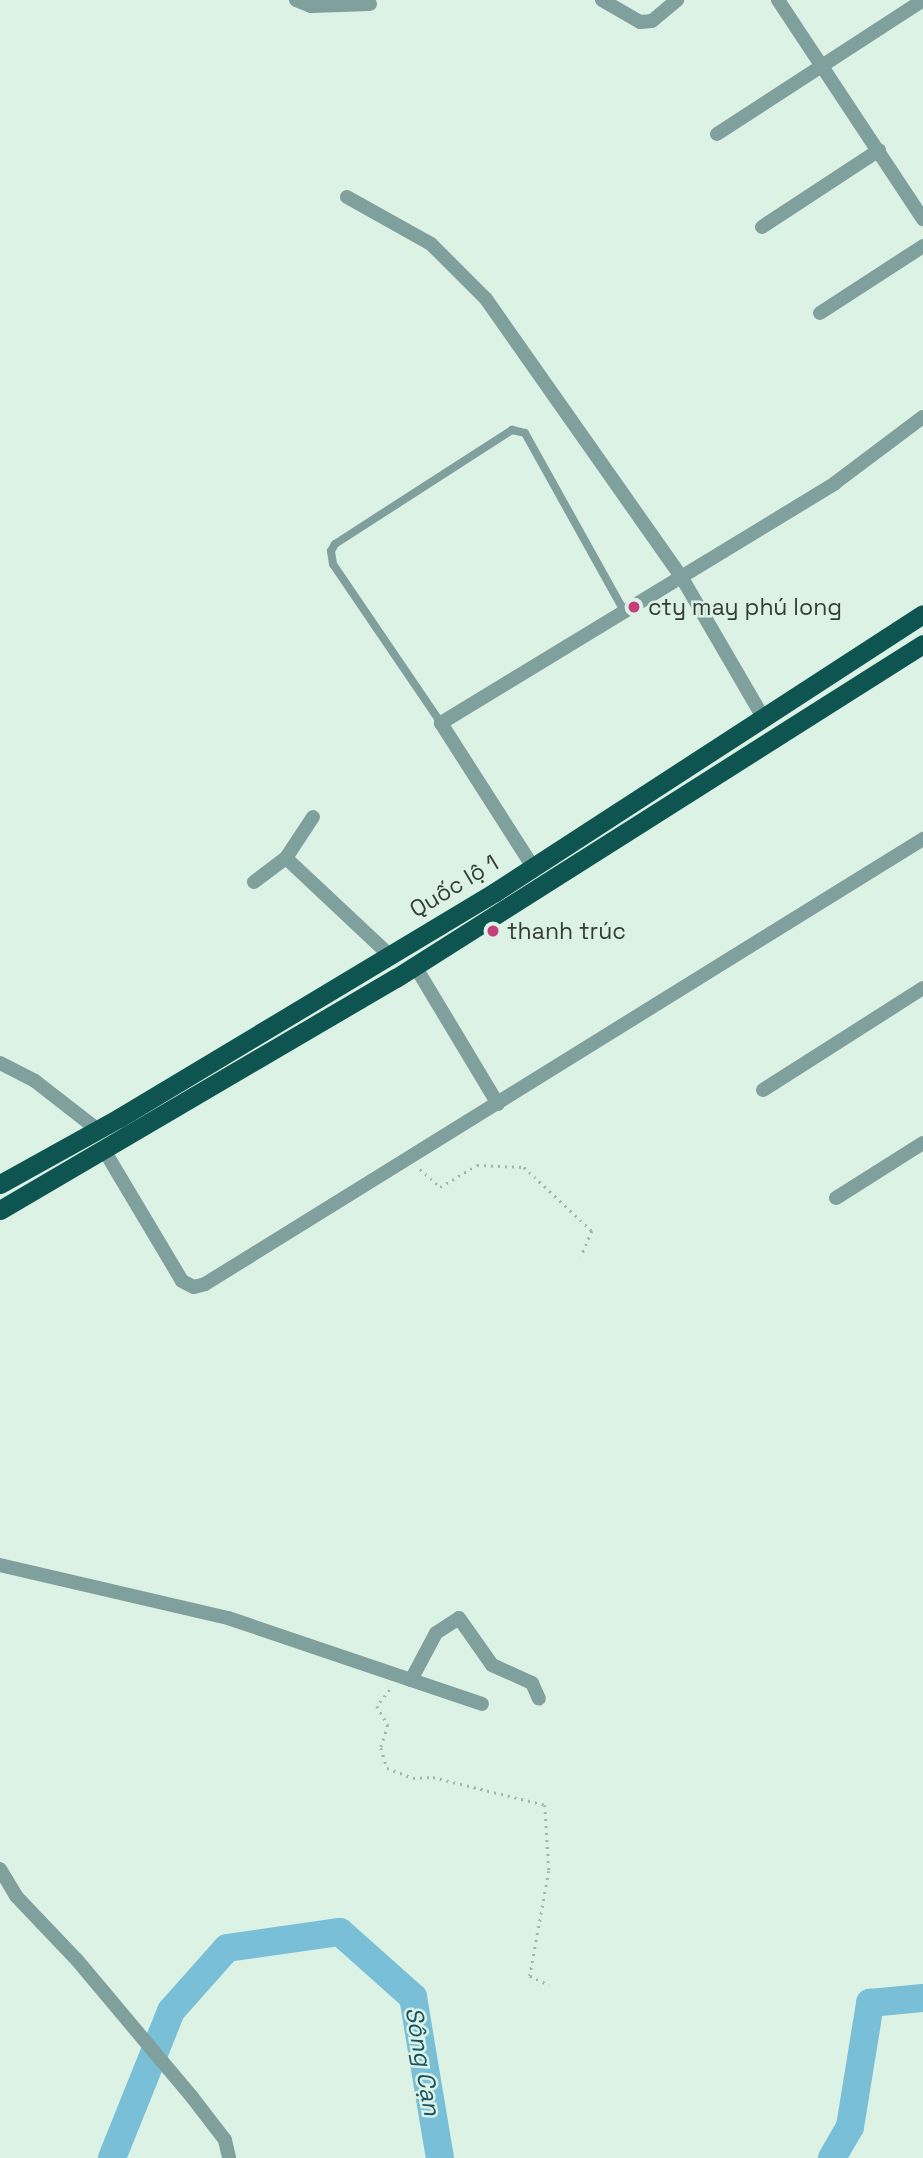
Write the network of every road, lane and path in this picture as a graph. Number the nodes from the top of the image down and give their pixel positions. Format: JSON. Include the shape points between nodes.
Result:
{"nodes":[{"id":1,"x":296,"y":0,"type":"edge"},
{"id":2,"x":602,"y":0,"type":"edge"},
{"id":3,"x":677,"y":0,"type":"edge"},
{"id":4,"x":778,"y":0,"type":"edge"},
{"id":5,"x":923,"y":0,"type":"edge"},
{"id":6,"x":370,"y":4,"type":"dead end"},
{"id":7,"x":823,"y":62,"type":"junction"},
{"id":8,"x":717,"y":134,"type":"dead end"},
{"id":9,"x":879,"y":150,"type":"junction"},
{"id":10,"x":347,"y":197,"type":"dead end"},
{"id":11,"x":923,"y":219,"type":"edge"},
{"id":12,"x":762,"y":227,"type":"dead end"},
{"id":13,"x":923,"y":246,"type":"edge"},
{"id":14,"x":821,"y":313,"type":"dead end"},
{"id":15,"x":923,"y":417,"type":"edge"},
{"id":16,"x":682,"y":578,"type":"junction"},
{"id":17,"x":624,"y":611,"type":"junction"},
{"id":18,"x":923,"y":614,"type":"edge"},
{"id":19,"x":923,"y":644,"type":"edge"},
{"id":20,"x":764,"y":717,"type":"junction"},
{"id":21,"x":441,"y":723,"type":"junction"},
{"id":22,"x":313,"y":817,"type":"dead end"},
{"id":23,"x":923,"y":839,"type":"edge"},
{"id":24,"x":286,"y":858,"type":"junction"},
{"id":25,"x":533,"y":867,"type":"junction"},
{"id":26,"x":254,"y":882,"type":"dead end"},
{"id":27,"x":387,"y":953,"type":"junction"},
{"id":28,"x":415,"y":966,"type":"junction"},
{"id":29,"x":923,"y":988,"type":"edge"},
{"id":30,"x":0,"y":1063,"type":"edge"},
{"id":31,"x":763,"y":1090,"type":"dead end"},
{"id":32,"x":498,"y":1104,"type":"junction"},
{"id":33,"x":98,"y":1130,"type":"junction"},
{"id":34,"x":923,"y":1143,"type":"edge"},
{"id":35,"x":104,"y":1150,"type":"junction"},
{"id":36,"x":409,"y":1157,"type":"junction"},
{"id":37,"x":0,"y":1184,"type":"edge"},
{"id":38,"x":836,"y":1198,"type":"dead end"},
{"id":39,"x":0,"y":1210,"type":"edge"},
{"id":40,"x":580,"y":1257,"type":"dead end"},
{"id":41,"x":0,"y":1566,"type":"edge"},
{"id":42,"x":391,"y":1673,"type":"junction"},
{"id":43,"x":411,"y":1680,"type":"junction"},
{"id":44,"x":539,"y":1699,"type":"dead end"},
{"id":45,"x":482,"y":1704,"type":"dead end"},
{"id":46,"x":0,"y":1870,"type":"edge"},
{"id":47,"x":549,"y":1985,"type":"dead end"},
{"id":48,"x":229,"y":2158,"type":"edge"}],
"edges":[{"from":1,"to":6,"type":"street","via":[[311,6]]},
{"from":2,"to":3,"type":"street","via":[[640,22],[652,21]]},
{"from":4,"to":7,"type":"street"},
{"from":5,"to":7,"type":"street"},
{"from":7,"to":8,"type":"street"},
{"from":7,"to":9,"type":"street"},
{"from":9,"to":11,"type":"street"},
{"from":9,"to":12,"type":"street"},
{"from":10,"to":16,"type":"street","via":[[431,244],[468,277],[533,362]]},
{"from":13,"to":14,"type":"street"},
{"from":15,"to":16,"type":"street","via":[[835,483]]},
{"from":16,"to":17,"type":"street"},
{"from":16,"to":20,"type":"street"},
{"from":17,"to":21,"type":"street"},
{"from":17,"to":21,"type":"lane","via":[[525,433],[512,430],[335,544],[331,551],[333,564]]},
{"from":18,"to":20,"type":"highway","name":"Quốc lộ 1"},
{"from":19,"to":28,"type":"highway","name":"Quốc lộ 1"},
{"from":20,"to":25,"type":"highway","name":"Quốc lộ 1"},
{"from":21,"to":25,"type":"street"},
{"from":22,"to":24,"type":"street"},
{"from":23,"to":32,"type":"street"},
{"from":24,"to":26,"type":"street"},
{"from":24,"to":27,"type":"street"},
{"from":25,"to":27,"type":"highway","name":"Quốc lộ 1"},
{"from":27,"to":33,"type":"highway","name":"Quốc lộ 1"},
{"from":28,"to":32,"type":"street"},
{"from":28,"to":35,"type":"highway","name":"Quốc lộ 1"},
{"from":29,"to":31,"type":"street"},
{"from":30,"to":33,"type":"street","via":[[35,1081]]},
{"from":32,"to":36,"type":"street"},
{"from":33,"to":37,"type":"highway","name":"Quốc lộ 1"},
{"from":34,"to":38,"type":"street"},
{"from":35,"to":36,"type":"street","via":[[182,1281],[194,1287]]},
{"from":35,"to":39,"type":"highway","name":"Quốc lộ 1"},
{"from":36,"to":40,"type":"path","via":[[440,1187],[477,1165],[524,1167],[592,1231]]},
{"from":41,"to":42,"type":"street","via":[[228,1618]]},
{"from":42,"to":43,"type":"street"},
{"from":42,"to":47,"type":"path","via":[[392,1688],[377,1706],[388,1726],[381,1748],[387,1768],[413,1778],[433,1777],[545,1805],[549,1871],[530,1976]]},
{"from":43,"to":44,"type":"street","via":[[436,1633],[459,1618],[492,1665],[532,1684]]},
{"from":43,"to":45,"type":"street"},
{"from":46,"to":48,"type":"street","via":[[16,1896],[192,2097],[225,2140]]}]}
